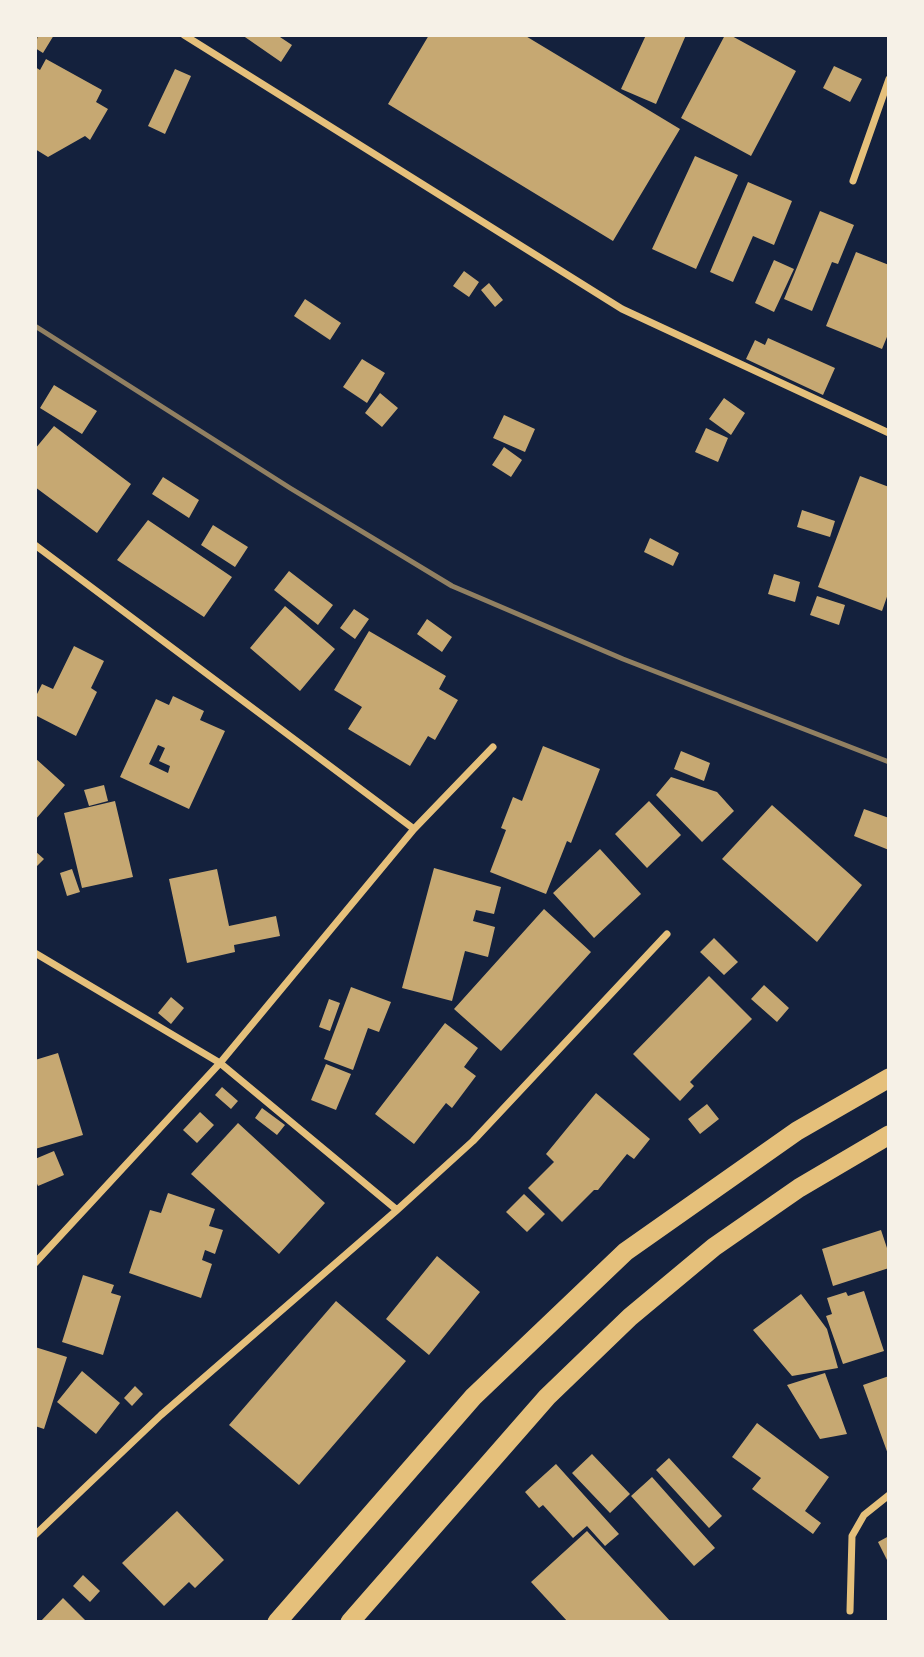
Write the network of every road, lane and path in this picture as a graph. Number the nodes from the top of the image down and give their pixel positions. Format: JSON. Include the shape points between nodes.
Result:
{"nodes":[{"id":1,"x":184,"y":35,"type":"edge"},
{"id":2,"x":889,"y":79,"type":"edge"},
{"id":3,"x":853,"y":181,"type":"dead end"},
{"id":4,"x":889,"y":433,"type":"edge"},
{"id":5,"x":35,"y":545,"type":"edge"},
{"id":6,"x":493,"y":747,"type":"dead end"},
{"id":7,"x":414,"y":829,"type":"junction"},
{"id":8,"x":667,"y":934,"type":"dead end"},
{"id":9,"x":35,"y":953,"type":"edge"},
{"id":10,"x":220,"y":1063,"type":"junction"},
{"id":11,"x":889,"y":1078,"type":"edge"},
{"id":12,"x":889,"y":1135,"type":"edge"},
{"id":13,"x":397,"y":1210,"type":"junction"},
{"id":14,"x":35,"y":1263,"type":"edge"},
{"id":15,"x":889,"y":1495,"type":"edge"},
{"id":16,"x":35,"y":1535,"type":"edge"},
{"id":17,"x":850,"y":1611,"type":"dead end"},
{"id":18,"x":277,"y":1622,"type":"edge"},
{"id":19,"x":350,"y":1622,"type":"edge"}],
"edges":[{"from":1,"to":4,"type":"street","via":[[622,309]]},
{"from":2,"to":3,"type":"street"},
{"from":5,"to":7,"type":"street"},
{"from":6,"to":7,"type":"street"},
{"from":7,"to":10,"type":"street"},
{"from":8,"to":13,"type":"street","via":[[473,1141]]},
{"from":9,"to":10,"type":"street"},
{"from":10,"to":13,"type":"street"},
{"from":10,"to":14,"type":"street"},
{"from":11,"to":18,"type":"highway","via":[[797,1131],[625,1252],[474,1396]]},
{"from":12,"to":19,"type":"highway","via":[[757,1217],[629,1317],[547,1397]]},
{"from":13,"to":16,"type":"street","via":[[161,1415]]},
{"from":15,"to":17,"type":"street","via":[[864,1515],[852,1536]]}]}
